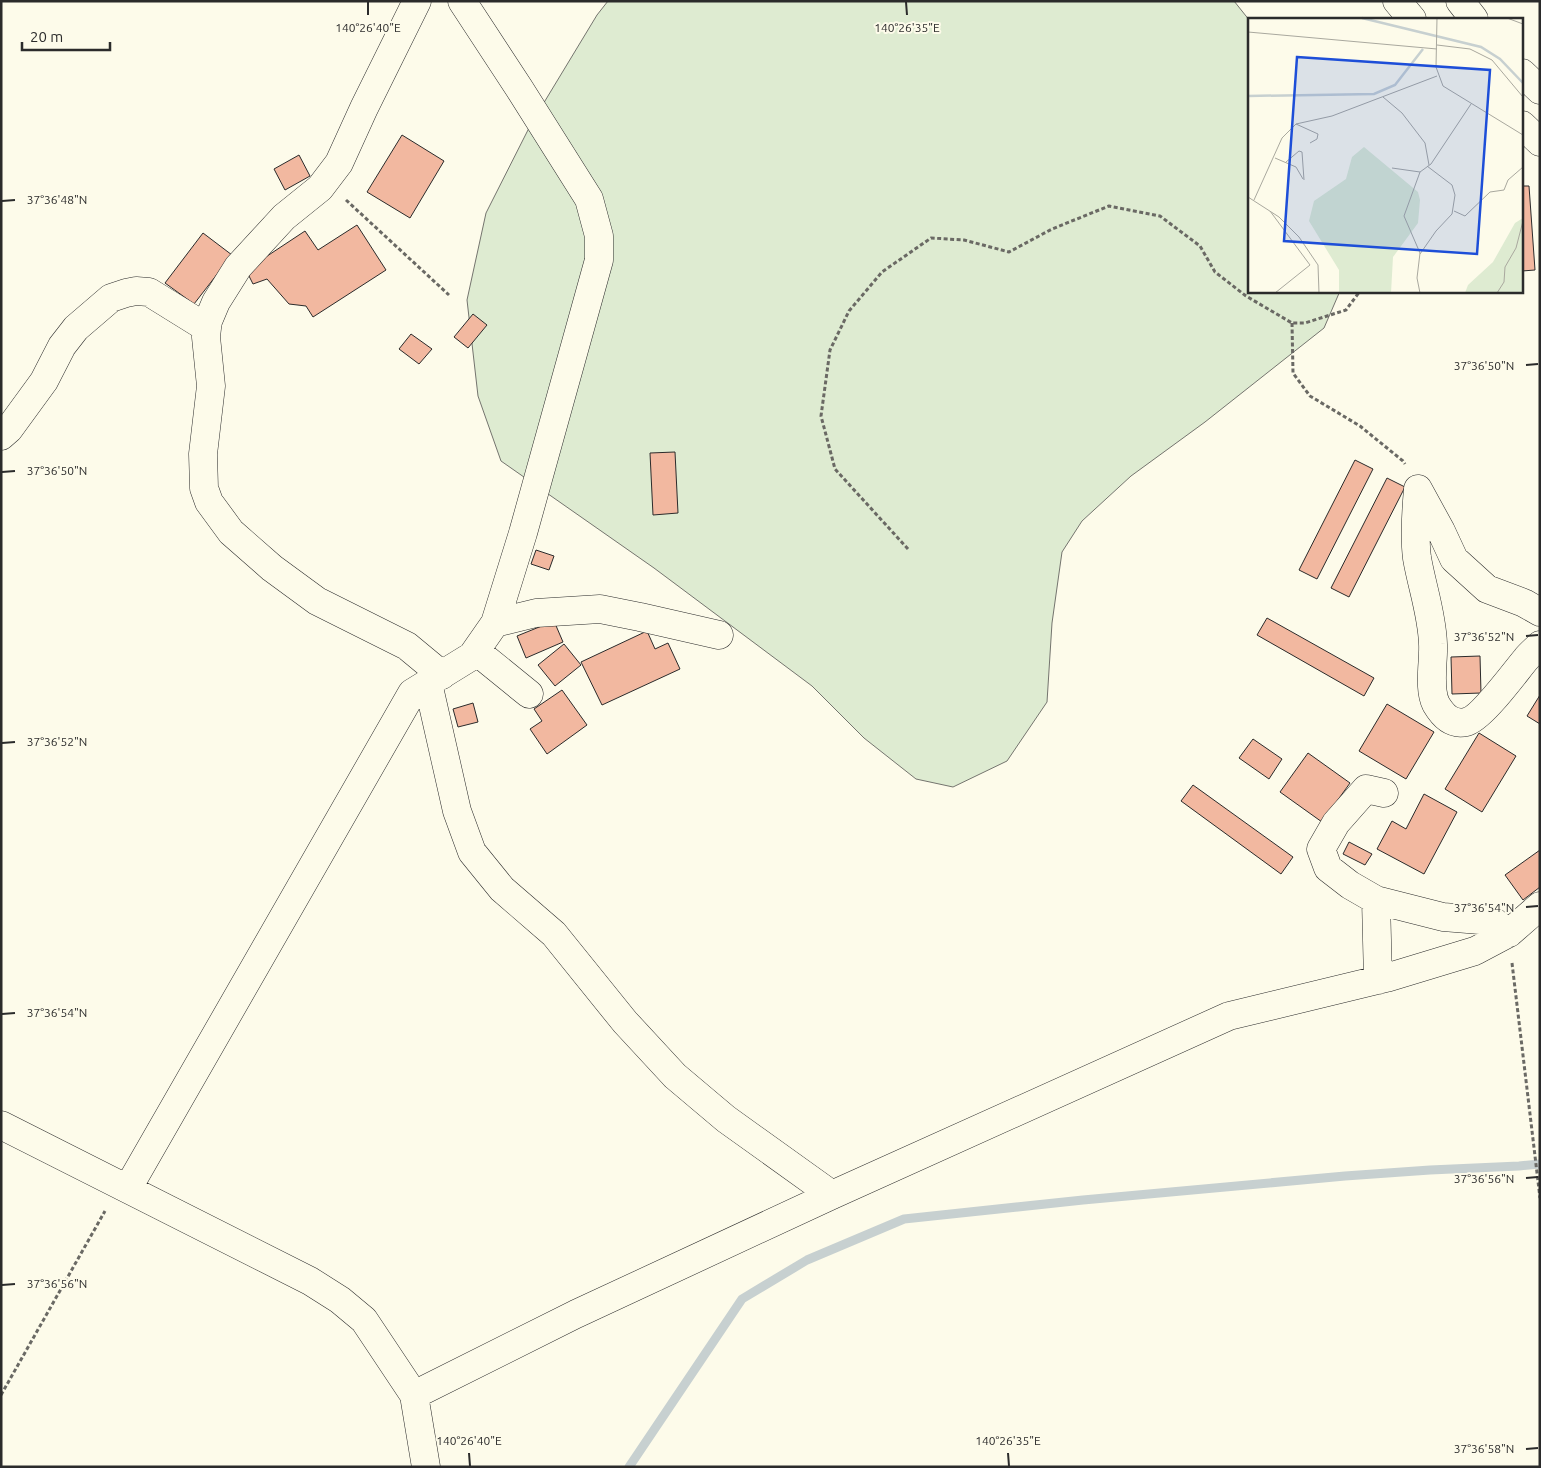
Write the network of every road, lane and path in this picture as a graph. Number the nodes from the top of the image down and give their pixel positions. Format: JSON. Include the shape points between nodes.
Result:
{"nodes":[{"id":1,"x":417,"y":1,"type":"edge"},
{"id":2,"x":462,"y":1,"type":"edge"},
{"id":3,"x":1397,"y":1,"type":"edge"},
{"id":4,"x":1460,"y":1,"type":"edge"},
{"id":5,"x":1411,"y":18,"type":"edge"},
{"id":6,"x":1473,"y":18,"type":"edge"},
{"id":7,"x":1524,"y":75,"type":"edge"},
{"id":8,"x":1540,"y":90,"type":"edge"},
{"id":9,"x":1524,"y":127,"type":"edge"},
{"id":10,"x":1540,"y":142,"type":"edge"},
{"id":11,"x":326,"y":180,"type":"junction"},
{"id":12,"x":1359,"y":292,"type":"edge"},
{"id":13,"x":449,"y":295,"type":"dead end"},
{"id":14,"x":1292,"y":323,"type":"junction"},
{"id":15,"x":207,"y":328,"type":"junction"},
{"id":16,"x":1,"y":436,"type":"edge"},
{"id":17,"x":1418,"y":489,"type":"junction"},
{"id":18,"x":908,"y":548,"type":"dead end"},
{"id":19,"x":1540,"y":612,"type":"edge"},
{"id":20,"x":495,"y":623,"type":"junction"},
{"id":21,"x":719,"y":635,"type":"dead end"},
{"id":22,"x":1540,"y":645,"type":"edge"},
{"id":23,"x":476,"y":651,"type":"junction"},
{"id":24,"x":435,"y":679,"type":"junction"},
{"id":25,"x":529,"y":694,"type":"dead end"},
{"id":26,"x":1384,"y":793,"type":"dead end"},
{"id":27,"x":1376,"y":900,"type":"junction"},
{"id":28,"x":1540,"y":906,"type":"edge"},
{"id":29,"x":1509,"y":933,"type":"junction"},
{"id":30,"x":1378,"y":980,"type":"junction"},
{"id":31,"x":1,"y":1125,"type":"edge"},
{"id":32,"x":124,"y":1186,"type":"junction"},
{"id":33,"x":832,"y":1195,"type":"junction"},
{"id":34,"x":1540,"y":1198,"type":"edge"},
{"id":35,"x":1,"y":1395,"type":"edge"},
{"id":36,"x":414,"y":1395,"type":"junction"},
{"id":37,"x":426,"y":1467,"type":"edge"}],
"edges":[{"from":1,"to":11,"type":"street","via":[[339,163]]},
{"from":2,"to":20,"type":"street","via":[[589,199],[599,236],[599,260]]},
{"from":3,"to":5,"type":"street"},
{"from":4,"to":6,"type":"street"},
{"from":7,"to":8,"type":"street"},
{"from":9,"to":10,"type":"street"},
{"from":11,"to":13,"type":"path"},
{"from":11,"to":15,"type":"street","via":[[284,217],[238,267],[216,302]]},
{"from":12,"to":14,"type":"path","via":[[1346,310],[1305,323]]},
{"from":14,"to":17,"type":"path","via":[[1293,373],[1310,396],[1360,426],[1404,461]]},
{"from":14,"to":18,"type":"path","via":[[1246,296],[1215,272],[1200,246],[1160,216],[1109,206],[1052,229],[1010,252],[964,240],[931,238],[882,272],[849,311],[830,350],[821,416],[835,469]]},
{"from":15,"to":16,"type":"street","via":[[149,292],[126,292],[111,298],[76,328],[62,346],[44,381]]},
{"from":15,"to":24,"type":"street","via":[[211,386],[203,454],[204,488],[209,502],[231,532],[272,568],[317,601],[406,646]]},
{"from":17,"to":19,"type":"street","via":[[1454,559],[1487,589]]},
{"from":17,"to":22,"type":"street","via":[[1417,557],[1429,608],[1432,680],[1436,703],[1444,715],[1451,721],[1471,720]]},
{"from":20,"to":21,"type":"street","via":[[536,613],[600,609]]},
{"from":20,"to":23,"type":"street"},
{"from":23,"to":24,"type":"street"},
{"from":23,"to":25,"type":"street"},
{"from":24,"to":32,"type":"street","via":[[412,693]]},
{"from":24,"to":33,"type":"street","via":[[457,811],[472,852],[502,889],[554,934],[625,1022],[675,1076],[726,1119]]},
{"from":26,"to":27,"type":"street","via":[[1366,789],[1336,823],[1321,849],[1328,868]]},
{"from":27,"to":29,"type":"street","via":[[1443,917],[1493,921]]},
{"from":27,"to":30,"type":"street"},
{"from":28,"to":29,"type":"street"},
{"from":29,"to":30,"type":"street","via":[[1475,951]]},
{"from":29,"to":34,"type":"path"},
{"from":30,"to":33,"type":"street","via":[[1229,1016]]},
{"from":31,"to":32,"type":"street"},
{"from":32,"to":35,"type":"path"},
{"from":32,"to":36,"type":"street","via":[[310,1281],[340,1300],[364,1320]]},
{"from":33,"to":36,"type":"street","via":[[576,1314]]},
{"from":36,"to":37,"type":"street"}]}
